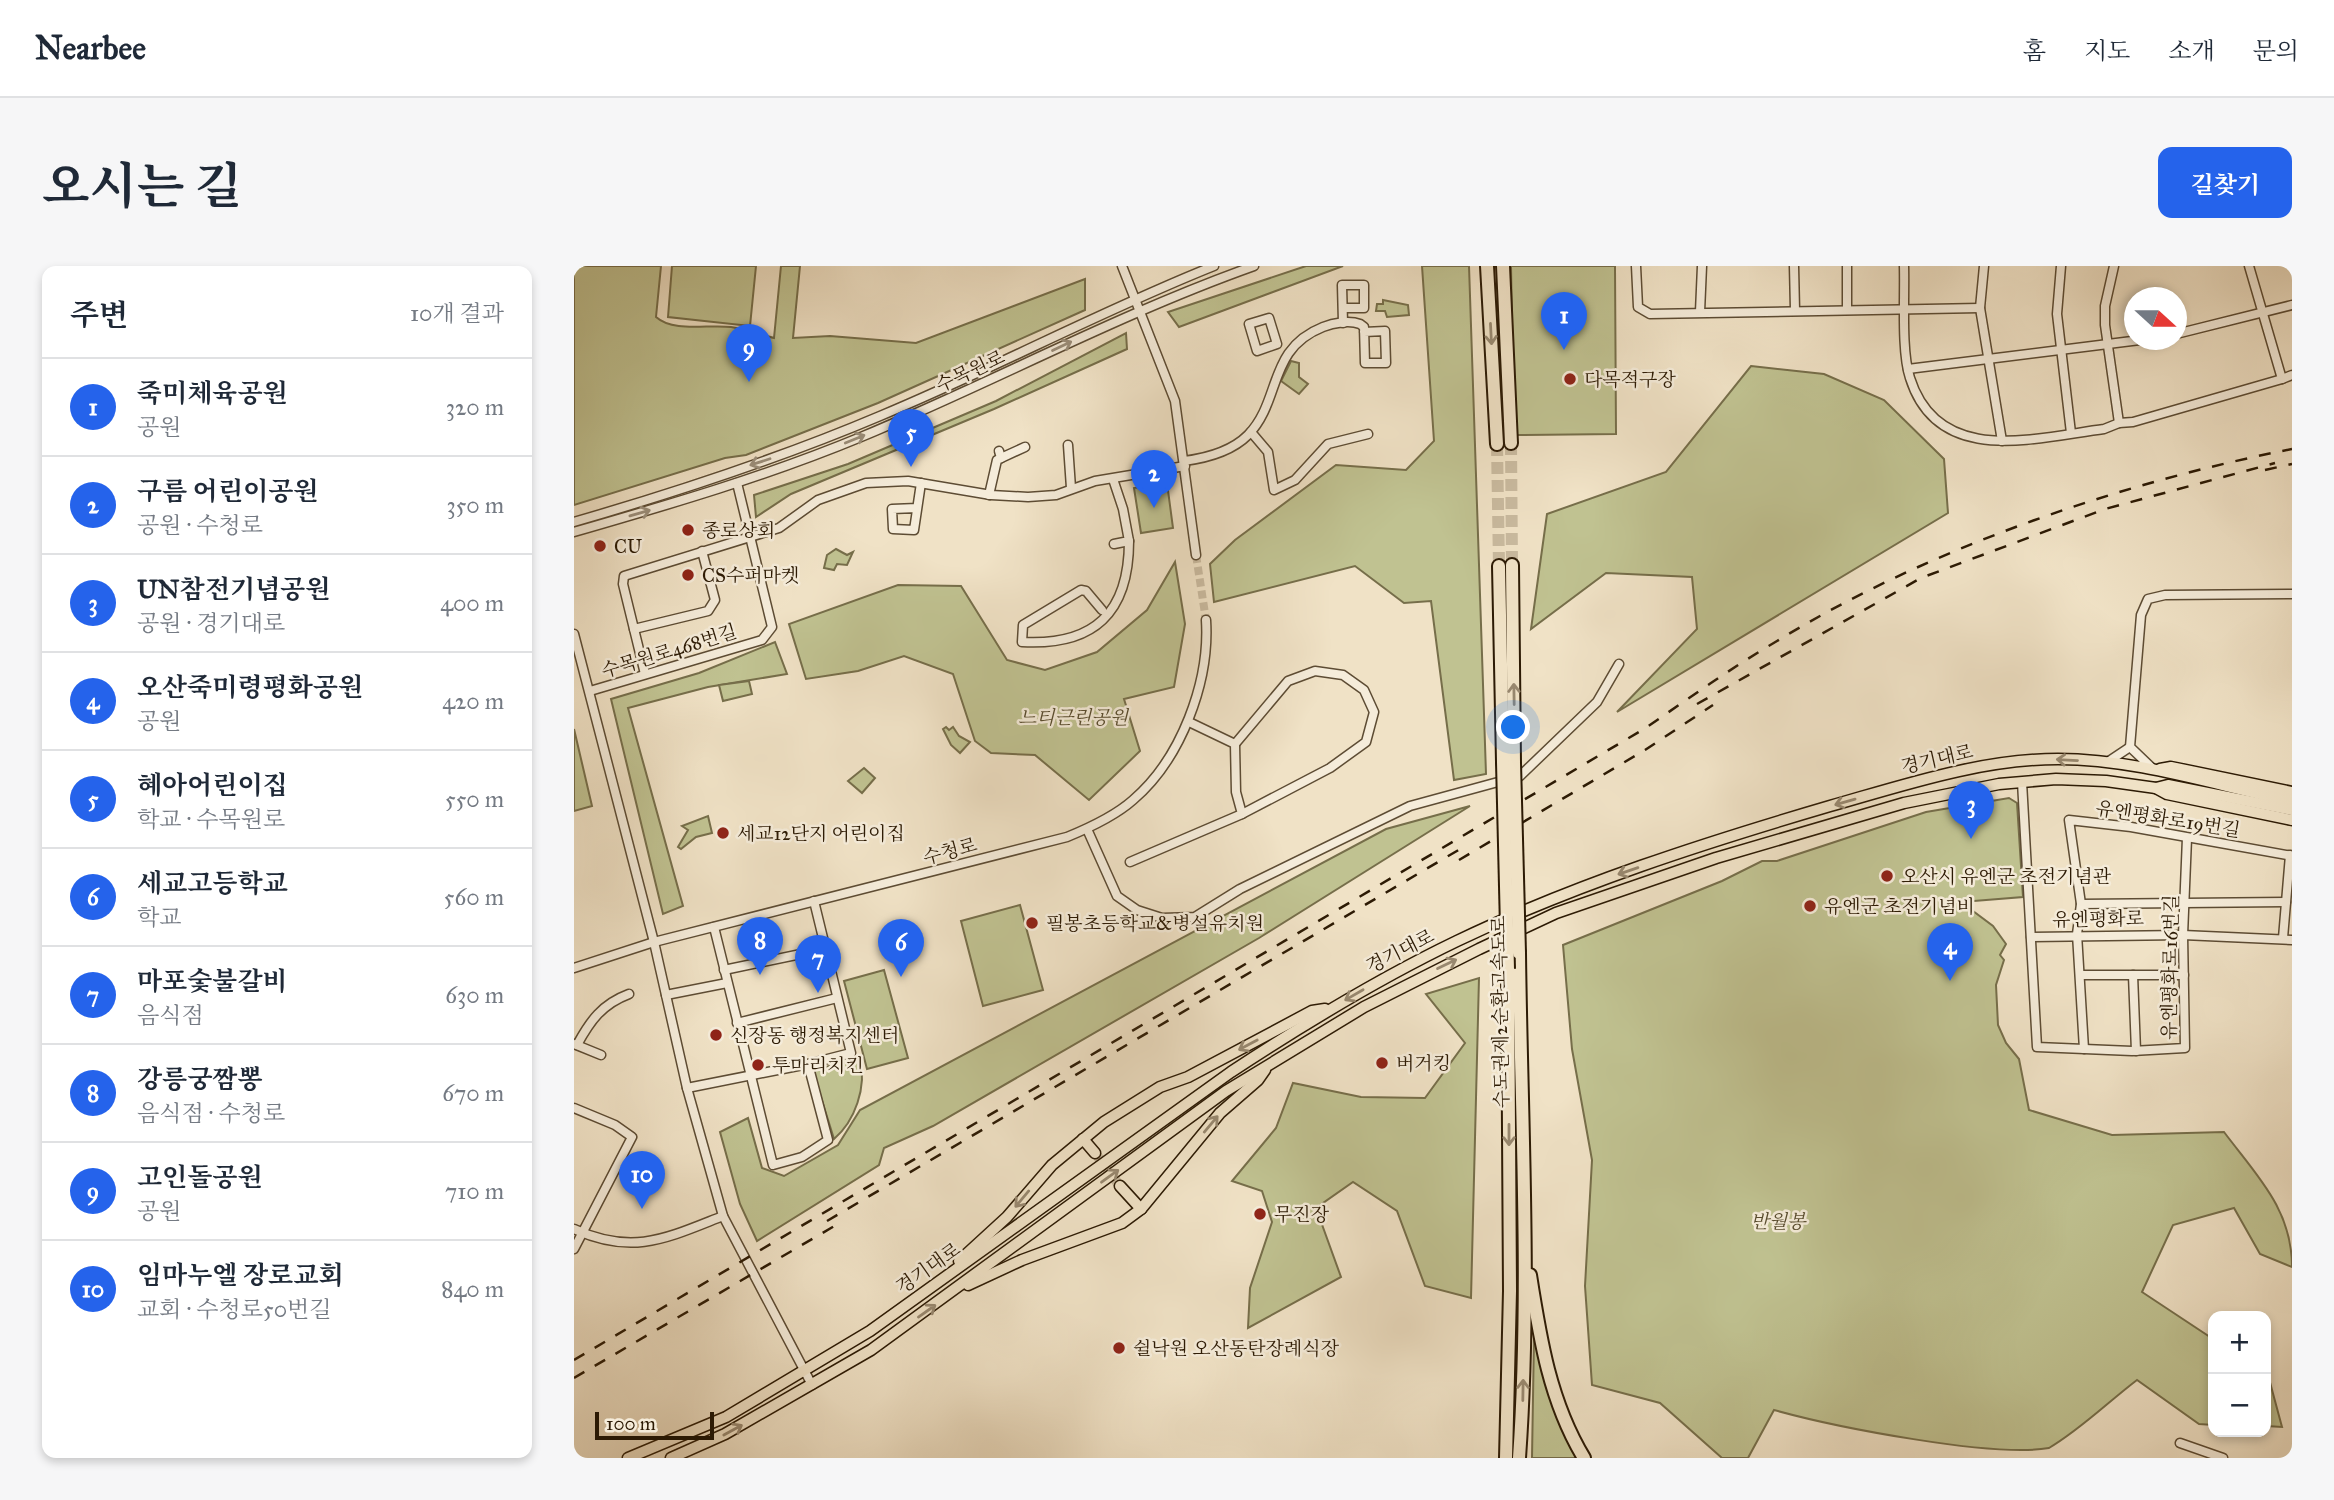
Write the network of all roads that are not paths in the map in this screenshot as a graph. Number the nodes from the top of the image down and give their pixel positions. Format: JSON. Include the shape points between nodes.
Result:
{"nodes":[{"id":1,"x":1122,"y":266,"type":"edge"},
{"id":2,"x":1214,"y":266,"type":"edge"},
{"id":3,"x":1254,"y":266,"type":"edge"},
{"id":4,"x":1488,"y":266,"type":"edge"},
{"id":5,"x":1503,"y":266,"type":"edge"},
{"id":6,"x":1636,"y":266,"type":"edge"},
{"id":7,"x":1702,"y":266,"type":"edge"},
{"id":8,"x":1794,"y":266,"type":"edge"},
{"id":9,"x":1846,"y":266,"type":"edge"},
{"id":10,"x":1904,"y":266,"type":"edge"},
{"id":11,"x":1984,"y":266,"type":"edge"},
{"id":12,"x":2062,"y":266,"type":"edge"},
{"id":13,"x":2114,"y":266,"type":"edge"},
{"id":14,"x":2249,"y":266,"type":"edge"},
{"id":15,"x":1136,"y":298,"type":"junction"},
{"id":16,"x":2292,"y":305,"type":"edge"},
{"id":17,"x":1343,"y":308,"type":"dead end"},
{"id":18,"x":1905,"y":308,"type":"junction"},
{"id":19,"x":1980,"y":308,"type":"junction"},
{"id":20,"x":1847,"y":309,"type":"junction"},
{"id":21,"x":1141,"y":310,"type":"junction"},
{"id":22,"x":1795,"y":310,"type":"junction"},
{"id":23,"x":1700,"y":313,"type":"junction"},
{"id":24,"x":2263,"y":314,"type":"junction"},
{"id":25,"x":1343,"y":323,"type":"junction"},
{"id":26,"x":2187,"y":331,"type":"edge"},
{"id":27,"x":1364,"y":332,"type":"junction"},
{"id":28,"x":2124,"y":342,"type":"edge"},
{"id":29,"x":1277,"y":344,"type":"junction"},
{"id":30,"x":2110,"y":344,"type":"junction"},
{"id":31,"x":2061,"y":349,"type":"junction"},
{"id":32,"x":1287,"y":354,"type":"junction"},
{"id":33,"x":1987,"y":362,"type":"junction"},
{"id":34,"x":1908,"y":369,"type":"junction"},
{"id":35,"x":2292,"y":375,"type":"edge"},
{"id":36,"x":2282,"y":379,"type":"junction"},
{"id":37,"x":2119,"y":423,"type":"junction"},
{"id":38,"x":1251,"y":432,"type":"junction"},
{"id":39,"x":2071,"y":433,"type":"junction"},
{"id":40,"x":1368,"y":434,"type":"dead end"},
{"id":41,"x":2002,"y":441,"type":"junction"},
{"id":42,"x":1511,"y":443,"type":"tunnel mouth"},
{"id":43,"x":1497,"y":444,"type":"tunnel mouth"},
{"id":44,"x":1068,"y":445,"type":"dead end"},
{"id":45,"x":1026,"y":447,"type":"dead end"},
{"id":46,"x":1184,"y":463,"type":"junction"},
{"id":47,"x":1113,"y":479,"type":"junction"},
{"id":48,"x":737,"y":483,"type":"junction"},
{"id":49,"x":921,"y":483,"type":"junction"},
{"id":50,"x":1071,"y":488,"type":"junction"},
{"id":51,"x":989,"y":495,"type":"junction"},
{"id":52,"x":917,"y":508,"type":"dead end"},
{"id":53,"x":574,"y":522,"type":"edge"},
{"id":54,"x":574,"y":532,"type":"edge"},
{"id":55,"x":750,"y":537,"type":"junction"},
{"id":56,"x":1129,"y":541,"type":"junction"},
{"id":57,"x":1114,"y":544,"type":"dead end"},
{"id":58,"x":702,"y":551,"type":"junction"},
{"id":59,"x":1196,"y":555,"type":"tunnel mouth"},
{"id":60,"x":1506,"y":565,"type":"tunnel mouth"},
{"id":61,"x":2292,"y":594,"type":"edge"},
{"id":62,"x":1102,"y":610,"type":"dead end"},
{"id":63,"x":1206,"y":620,"type":"tunnel mouth"},
{"id":64,"x":634,"y":629,"type":"junction"},
{"id":65,"x":574,"y":634,"type":"edge"},
{"id":66,"x":1619,"y":664,"type":"dead end"},
{"id":67,"x":645,"y":674,"type":"junction"},
{"id":68,"x":590,"y":691,"type":"junction"},
{"id":69,"x":1189,"y":722,"type":"junction"},
{"id":70,"x":1235,"y":744,"type":"junction"},
{"id":71,"x":2130,"y":747,"type":"junction"},
{"id":72,"x":1509,"y":762,"type":"junction"},
{"id":73,"x":2105,"y":762,"type":"junction"},
{"id":74,"x":2156,"y":769,"type":"junction"},
{"id":75,"x":2022,"y":782,"type":"junction"},
{"id":76,"x":2156,"y":788,"type":"junction"},
{"id":77,"x":2292,"y":792,"type":"edge"},
{"id":78,"x":2292,"y":800,"type":"edge"},
{"id":79,"x":2292,"y":810,"type":"edge"},
{"id":80,"x":1242,"y":814,"type":"junction"},
{"id":81,"x":2292,"y":821,"type":"edge"},
{"id":82,"x":1087,"y":829,"type":"junction"},
{"id":83,"x":2187,"y":838,"type":"junction"},
{"id":84,"x":2291,"y":856,"type":"edge"},
{"id":85,"x":1130,"y":862,"type":"dead end"},
{"id":86,"x":814,"y":901,"type":"junction"},
{"id":87,"x":2286,"y":902,"type":"junction"},
{"id":88,"x":2081,"y":904,"type":"junction"},
{"id":89,"x":2186,"y":904,"type":"junction"},
{"id":90,"x":714,"y":927,"type":"junction"},
{"id":91,"x":2077,"y":934,"type":"junction"},
{"id":92,"x":2183,"y":935,"type":"junction"},
{"id":93,"x":2031,"y":937,"type":"junction"},
{"id":94,"x":2287,"y":939,"type":"edge"},
{"id":95,"x":654,"y":942,"type":"junction"},
{"id":96,"x":825,"y":948,"type":"junction"},
{"id":97,"x":574,"y":968,"type":"edge"},
{"id":98,"x":724,"y":970,"type":"junction"},
{"id":99,"x":2080,"y":975,"type":"junction"},
{"id":100,"x":2133,"y":975,"type":"junction"},
{"id":101,"x":2184,"y":975,"type":"junction"},
{"id":102,"x":727,"y":983,"type":"junction"},
{"id":103,"x":629,"y":994,"type":"dead end"},
{"id":104,"x":666,"y":995,"type":"junction"},
{"id":105,"x":837,"y":998,"type":"junction"},
{"id":106,"x":1332,"y":1008,"type":"junction"},
{"id":107,"x":737,"y":1023,"type":"junction"},
{"id":108,"x":575,"y":1044,"type":"edge"},
{"id":109,"x":2084,"y":1049,"type":"junction"},
{"id":110,"x":2136,"y":1051,"type":"junction"},
{"id":111,"x":601,"y":1055,"type":"dead end"},
{"id":112,"x":808,"y":1064,"type":"junction"},
{"id":113,"x":1268,"y":1064,"type":"junction"},
{"id":114,"x":750,"y":1076,"type":"junction"},
{"id":115,"x":687,"y":1088,"type":"junction"},
{"id":116,"x":574,"y":1108,"type":"edge"},
{"id":117,"x":1521,"y":1109,"type":"junction"},
{"id":118,"x":1083,"y":1139,"type":"junction"},
{"id":119,"x":1095,"y":1153,"type":"tunnel mouth"},
{"id":120,"x":1119,"y":1186,"type":"tunnel mouth"},
{"id":121,"x":1141,"y":1209,"type":"junction"},
{"id":122,"x":723,"y":1216,"type":"junction"},
{"id":123,"x":577,"y":1231,"type":"edge"},
{"id":124,"x":574,"y":1249,"type":"edge"},
{"id":125,"x":943,"y":1279,"type":"junction"},
{"id":126,"x":952,"y":1293,"type":"junction"},
{"id":127,"x":804,"y":1370,"type":"junction"},
{"id":128,"x":812,"y":1385,"type":"junction"},
{"id":129,"x":2180,"y":1444,"type":"dead end"},
{"id":130,"x":628,"y":1458,"type":"edge"},
{"id":131,"x":671,"y":1458,"type":"edge"},
{"id":132,"x":1506,"y":1458,"type":"edge"},
{"id":133,"x":1519,"y":1458,"type":"edge"},
{"id":134,"x":1584,"y":1458,"type":"edge"},
{"id":135,"x":2223,"y":1458,"type":"edge"}],
"edges":[{"from":1,"to":15,"type":"street"},
{"from":2,"to":15,"type":"street","name":"수목원로"},
{"from":3,"to":21,"type":"street","name":"수목원로"},
{"from":4,"to":43,"type":"highway","one_way":true},
{"from":5,"to":42,"type":"highway"},
{"from":6,"to":23,"type":"street","via":[[1639,307],[1650,314]]},
{"from":7,"to":23,"type":"street"},
{"from":8,"to":22,"type":"street"},
{"from":9,"to":20,"type":"street"},
{"from":10,"to":18,"type":"street"},
{"from":11,"to":19,"type":"street"},
{"from":12,"to":31,"type":"street","via":[[2057,314]]},
{"from":13,"to":30,"type":"street","via":[[2105,306]]},
{"from":14,"to":24,"type":"street"},
{"from":15,"to":21,"type":"street"},
{"from":15,"to":53,"type":"street","name":"수목원로","one_way":true,"via":[[810,445]]},
{"from":16,"to":24,"type":"street"},
{"from":17,"to":25,"type":"street"},
{"from":18,"to":19,"type":"street"},
{"from":18,"to":20,"type":"street"},
{"from":18,"to":34,"type":"street"},
{"from":19,"to":33,"type":"street"},
{"from":20,"to":22,"type":"street"},
{"from":21,"to":46,"type":"street","via":[[1175,401]]},
{"from":48,"to":21,"type":"street","name":"수목원로","one_way":true,"via":[[862,437]]},
{"from":22,"to":23,"type":"street"},
{"from":24,"to":26,"type":"street"},
{"from":24,"to":36,"type":"street"},
{"from":25,"to":27,"type":"street","via":[[1356,322]]},
{"from":25,"to":32,"type":"street","via":[[1310,334]]},
{"from":27,"to":27,"type":"street","via":[[1365,363],[1386,363],[1385,331]]},
{"from":28,"to":30,"type":"street"},
{"from":29,"to":29,"type":"street","via":[[1257,351],[1248,324],[1269,318]]},
{"from":29,"to":32,"type":"street"},
{"from":30,"to":31,"type":"street"},
{"from":30,"to":37,"type":"street"},
{"from":31,"to":33,"type":"street"},
{"from":31,"to":39,"type":"street"},
{"from":32,"to":38,"type":"street"},
{"from":33,"to":34,"type":"street"},
{"from":33,"to":41,"type":"street"},
{"from":34,"to":41,"type":"street","via":[[1922,404],[1950,431],[1989,443]]},
{"from":35,"to":36,"type":"street"},
{"from":36,"to":37,"type":"street"},
{"from":37,"to":39,"type":"street"},
{"from":38,"to":40,"type":"street","via":[[1268,452],[1274,490],[1295,480],[1328,444]]},
{"from":38,"to":46,"type":"street","via":[[1222,452]]},
{"from":39,"to":41,"type":"street"},
{"from":44,"to":50,"type":"street"},
{"from":45,"to":51,"type":"street","via":[[1000,455]]},
{"from":46,"to":47,"type":"street"},
{"from":46,"to":59,"type":"street"},
{"from":47,"to":50,"type":"street"},
{"from":47,"to":56,"type":"street"},
{"from":54,"to":48,"type":"street","name":"수목원로","one_way":true},
{"from":48,"to":55,"type":"street","name":"수목원로468번길"},
{"from":49,"to":51,"type":"street"},
{"from":49,"to":52,"type":"street"},
{"from":49,"to":55,"type":"street","via":[[880,481],[851,487],[818,500],[779,528]]},
{"from":50,"to":51,"type":"street","via":[[1056,495]]},
{"from":55,"to":58,"type":"street"},
{"from":55,"to":67,"type":"street","name":"수목원로468번길","via":[[772,627],[762,640]]},
{"from":56,"to":57,"type":"street"},
{"from":56,"to":62,"type":"street","via":[[1129,569],[1117,606],[1099,626],[1075,637],[1022,642],[1023,625],[1081,590]]},
{"from":58,"to":64,"type":"street","via":[[624,576]]},
{"from":58,"to":64,"type":"street","via":[[713,607]]},
{"from":60,"to":72,"type":"highway","name":"수도권제2순환고속도로"},
{"from":61,"to":71,"type":"street","via":[[2165,595],[2148,600],[2141,615]]},
{"from":63,"to":69,"type":"street","name":"수청로","via":[[1207,641]]},
{"from":64,"to":67,"type":"street"},
{"from":65,"to":68,"type":"street"},
{"from":66,"to":82,"type":"street","via":[[1597,702],[1520,776],[1410,806],[1240,889],[1195,917],[1162,918],[1136,910],[1117,896]]},
{"from":67,"to":68,"type":"street","name":"수목원로468번길"},
{"from":68,"to":95,"type":"street"},
{"from":69,"to":70,"type":"street"},
{"from":69,"to":82,"type":"street","name":"수청로","via":[[1161,769],[1133,800]]},
{"from":70,"to":80,"type":"street","via":[[1236,792]]},
{"from":70,"to":80,"type":"street","via":[[1288,681],[1315,671],[1343,675],[1364,690],[1374,712],[1366,742],[1330,768]]},
{"from":71,"to":73,"type":"street"},
{"from":71,"to":74,"type":"street"},
{"from":72,"to":117,"type":"highway","name":"수도권제2순환고속도로","bridge":true},
{"from":72,"to":132,"type":"highway","name":"수도권제2순환고속도로","one_way":true,"bridge":true,"via":[[1510,1359]]},
{"from":73,"to":74,"type":"main road","name":"경기대로"},
{"from":73,"to":106,"type":"main road","name":"경기대로","one_way":true,"via":[[2057,759],[1994,764],[1908,783],[1786,819],[1565,894],[1457,941]]},
{"from":74,"to":77,"type":"main road"},
{"from":74,"to":78,"type":"main road","name":"경기대로"},
{"from":75,"to":76,"type":"main road","name":"경기대로","via":[[2106,780]]},
{"from":75,"to":93,"type":"street"},
{"from":113,"to":75,"type":"main road","name":"경기대로","one_way":true,"via":[[1399,988],[1556,913],[1904,803]]},
{"from":76,"to":79,"type":"main road","name":"경기대로","via":[[2168,785]]},
{"from":76,"to":81,"type":"main road"},
{"from":80,"to":85,"type":"street"},
{"from":82,"to":86,"type":"street","name":"수청로"},
{"from":83,"to":84,"type":"street","name":"유엔평화로19번길"},
{"from":83,"to":88,"type":"street","name":"유엔평화로19번길","via":[[2069,820]]},
{"from":83,"to":89,"type":"street","name":"유엔평화로16번길"},
{"from":84,"to":87,"type":"street"},
{"from":86,"to":90,"type":"street","name":"수청로"},
{"from":86,"to":96,"type":"street"},
{"from":87,"to":89,"type":"street"},
{"from":87,"to":94,"type":"street"},
{"from":88,"to":89,"type":"street"},
{"from":88,"to":91,"type":"street","name":"유엔평화로19번길"},
{"from":89,"to":92,"type":"street","name":"유엔평화로16번길"},
{"from":90,"to":95,"type":"street","name":"수청로"},
{"from":90,"to":98,"type":"street"},
{"from":91,"to":92,"type":"street","name":"유엔평화로"},
{"from":91,"to":93,"type":"street","name":"유엔평화로"},
{"from":91,"to":99,"type":"street","name":"유엔평화로19번길"},
{"from":92,"to":94,"type":"street","name":"유엔평화로"},
{"from":92,"to":101,"type":"street","name":"유엔평화로16번길"},
{"from":93,"to":109,"type":"street","name":"유엔평화로16번길","via":[[2037,1047]]},
{"from":95,"to":97,"type":"street","name":"수청로"},
{"from":95,"to":104,"type":"street"},
{"from":96,"to":98,"type":"street"},
{"from":96,"to":105,"type":"street"},
{"from":98,"to":102,"type":"street"},
{"from":99,"to":100,"type":"street"},
{"from":99,"to":109,"type":"street","name":"유엔평화로19번길"},
{"from":100,"to":101,"type":"street"},
{"from":100,"to":110,"type":"street"},
{"from":101,"to":110,"type":"street","name":"유엔평화로16번길","via":[[2185,1048]]},
{"from":102,"to":104,"type":"street"},
{"from":102,"to":107,"type":"street"},
{"from":103,"to":108,"type":"street","via":[[610,1001]]},
{"from":104,"to":115,"type":"street"},
{"from":105,"to":107,"type":"street"},
{"from":105,"to":112,"type":"street","via":[[850,1053]]},
{"from":106,"to":118,"type":"main road","one_way":true,"via":[[1312,1011],[1188,1077],[1160,1087]]},
{"from":106,"to":125,"type":"main road","name":"경기대로","via":[[1230,1072]]},
{"from":107,"to":114,"type":"street"},
{"from":108,"to":111,"type":"street"},
{"from":109,"to":110,"type":"street","name":"유엔평화로16번길"},
{"from":112,"to":114,"type":"street"},
{"from":112,"to":114,"type":"street","via":[[828,1140],[802,1157],[772,1165]]},
{"from":121,"to":113,"type":"main road","one_way":true,"via":[[1220,1113],[1258,1080]]},
{"from":126,"to":113,"type":"main road","name":"경기대로","one_way":true},
{"from":114,"to":115,"type":"street"},
{"from":115,"to":122,"type":"street"},
{"from":116,"to":123,"type":"street","via":[[632,1137]]},
{"from":133,"to":117,"type":"highway","name":"수도권제2순환고속도로","one_way":true,"via":[[1524,1283]]},
{"from":117,"to":134,"type":"highway","via":[[1528,1261],[1541,1344],[1561,1412]]},
{"from":118,"to":119,"type":"main road"},
{"from":118,"to":125,"type":"main road","one_way":true},
{"from":120,"to":121,"type":"main road"},
{"from":121,"to":126,"type":"main road","via":[[1112,1228],[1022,1260]]},
{"from":122,"to":123,"type":"street","via":[[657,1242],[618,1243]]},
{"from":122,"to":127,"type":"street"},
{"from":123,"to":124,"type":"street"},
{"from":125,"to":127,"type":"main road","name":"경기대로","via":[[870,1331]]},
{"from":128,"to":126,"type":"main road","name":"경기대로","one_way":true},
{"from":127,"to":128,"type":"street"},
{"from":127,"to":130,"type":"main road","name":"경기대로","via":[[726,1417]]},
{"from":131,"to":128,"type":"main road","name":"경기대로","one_way":true,"via":[[725,1434]]},
{"from":129,"to":135,"type":"street"}]}
